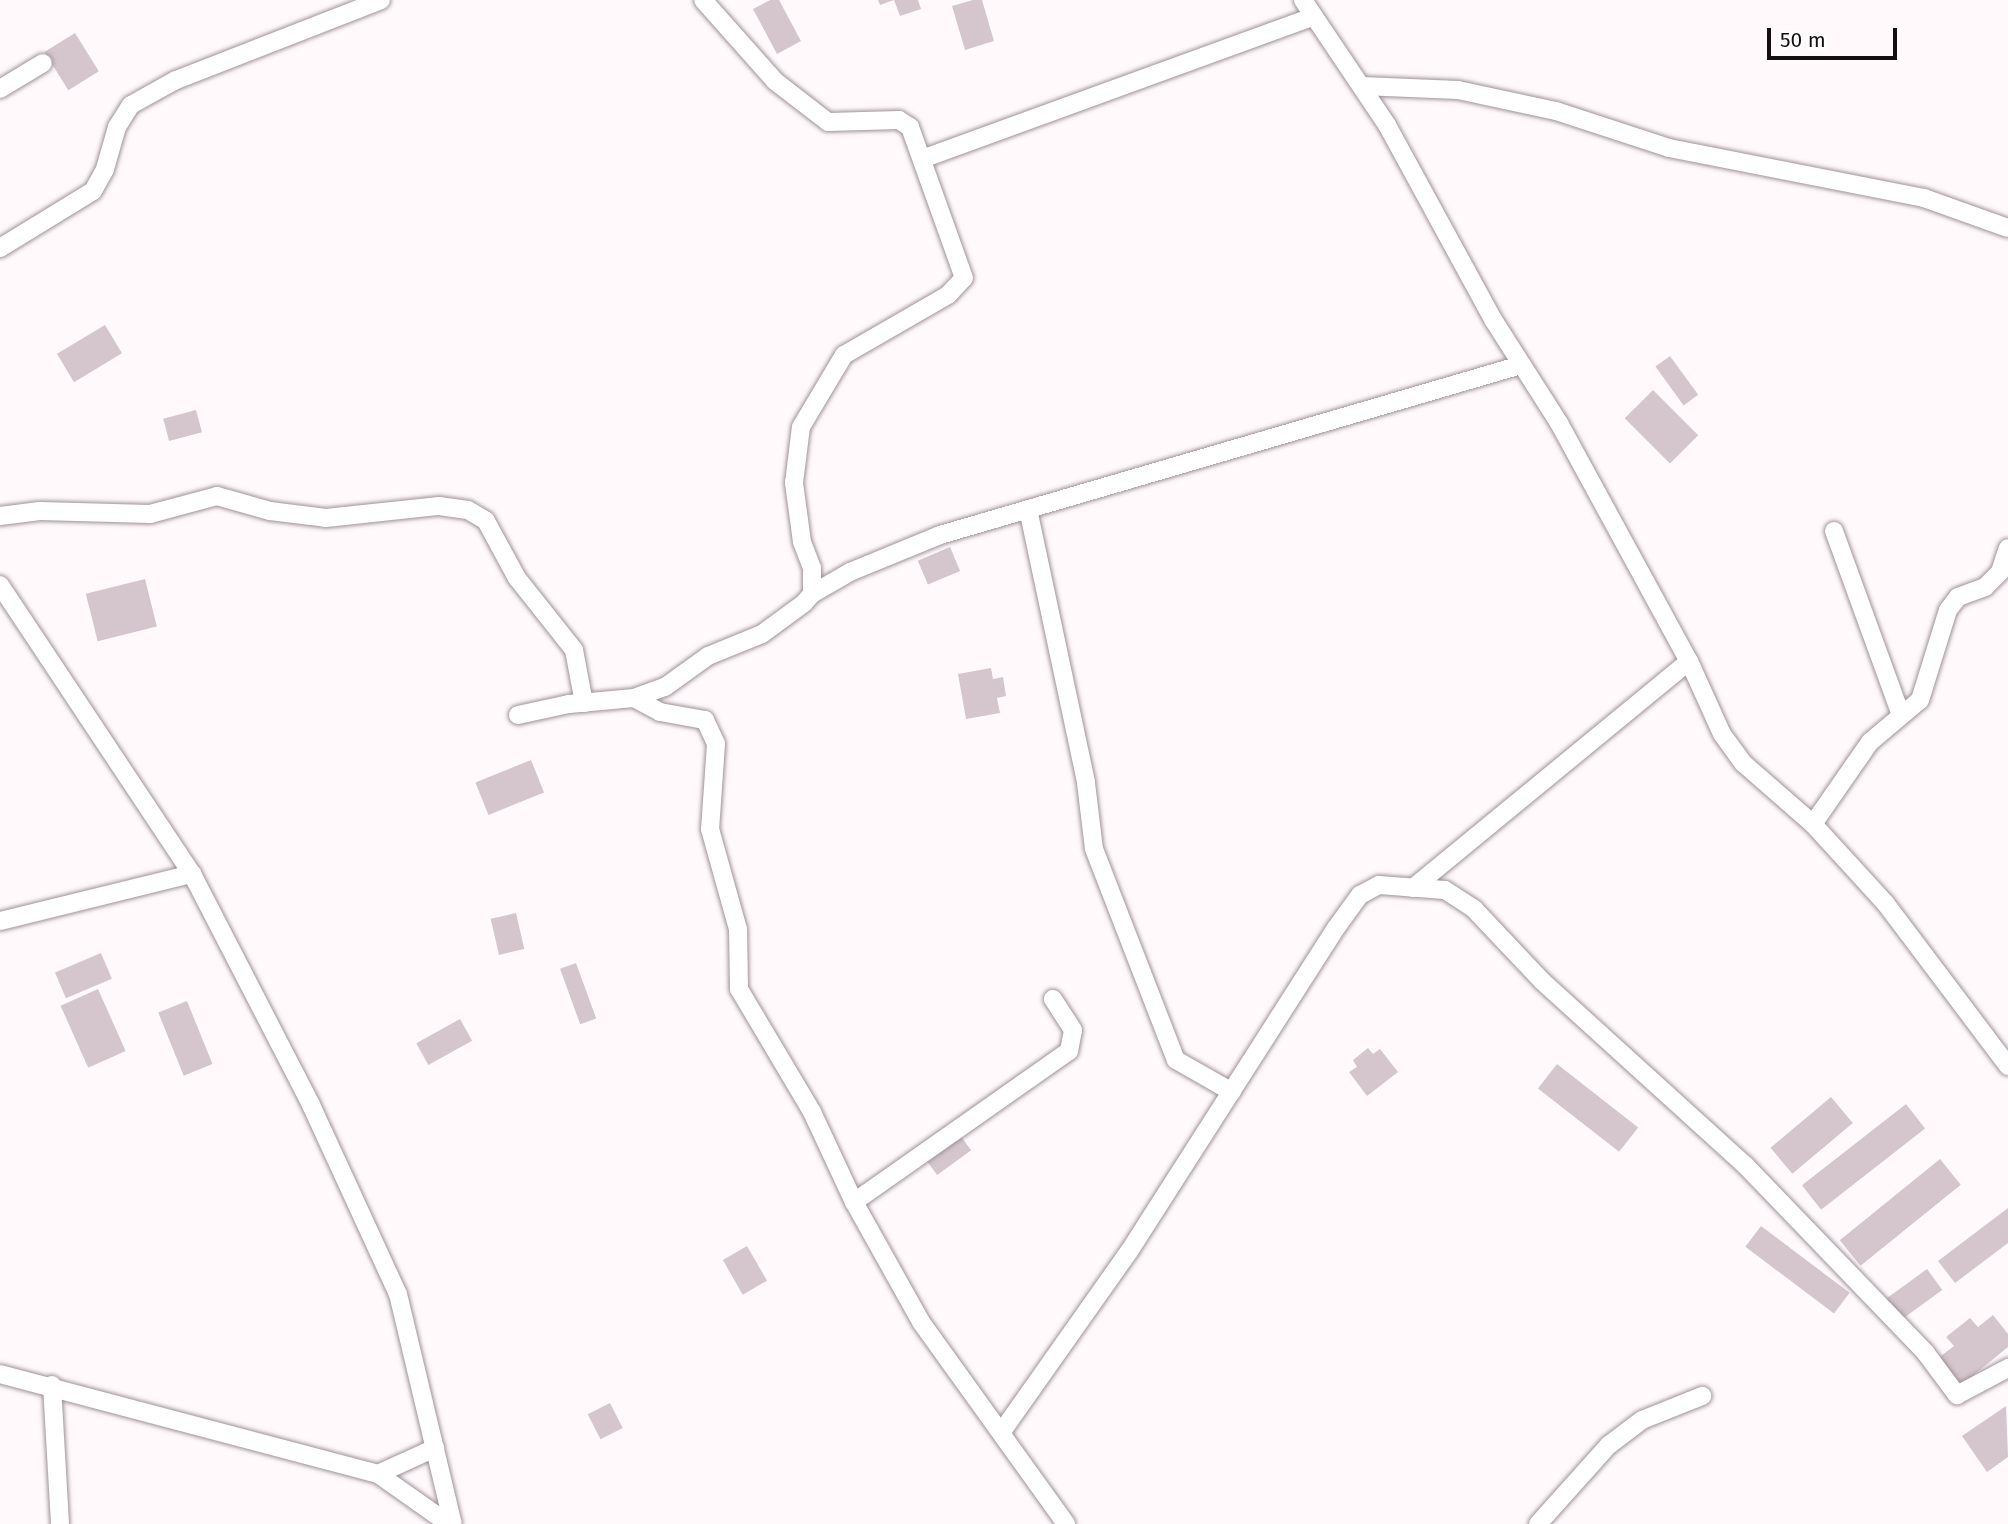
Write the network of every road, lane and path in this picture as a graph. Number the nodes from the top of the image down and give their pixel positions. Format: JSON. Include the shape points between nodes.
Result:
{"nodes":[{"id":1,"x":382,"y":0,"type":"edge"},
{"id":2,"x":703,"y":0,"type":"edge"},
{"id":3,"x":1303,"y":0,"type":"edge"},
{"id":4,"x":1314,"y":16,"type":"junction"},
{"id":5,"x":43,"y":63,"type":"dead end"},
{"id":6,"x":1362,"y":86,"type":"junction"},
{"id":7,"x":0,"y":89,"type":"edge"},
{"id":8,"x":922,"y":159,"type":"junction"},
{"id":9,"x":2008,"y":228,"type":"edge"},
{"id":10,"x":0,"y":248,"type":"edge"},
{"id":11,"x":1521,"y":365,"type":"junction"},
{"id":12,"x":1028,"y":509,"type":"junction"},
{"id":13,"x":0,"y":516,"type":"edge"},
{"id":14,"x":1834,"y":531,"type":"dead end"},
{"id":15,"x":2008,"y":548,"type":"edge"},
{"id":16,"x":0,"y":585,"type":"edge"},
{"id":17,"x":812,"y":594,"type":"junction"},
{"id":18,"x":1689,"y":661,"type":"junction"},
{"id":19,"x":665,"y":687,"type":"junction"},
{"id":20,"x":634,"y":698,"type":"junction"},
{"id":21,"x":584,"y":703,"type":"junction"},
{"id":22,"x":660,"y":712,"type":"junction"},
{"id":23,"x":1900,"y":712,"type":"junction"},
{"id":24,"x":518,"y":715,"type":"dead end"},
{"id":25,"x":1813,"y":824,"type":"junction"},
{"id":26,"x":192,"y":874,"type":"junction"},
{"id":27,"x":1413,"y":888,"type":"junction"},
{"id":28,"x":0,"y":921,"type":"edge"},
{"id":29,"x":1053,"y":999,"type":"dead end"},
{"id":30,"x":2008,"y":1066,"type":"edge"},
{"id":31,"x":1232,"y":1092,"type":"junction"},
{"id":32,"x":854,"y":1202,"type":"junction"},
{"id":33,"x":2008,"y":1368,"type":"edge"},
{"id":34,"x":0,"y":1374,"type":"edge"},
{"id":35,"x":52,"y":1385,"type":"junction"},
{"id":36,"x":1702,"y":1396,"type":"dead end"},
{"id":37,"x":1003,"y":1430,"type":"junction"},
{"id":38,"x":435,"y":1448,"type":"junction"},
{"id":39,"x":378,"y":1474,"type":"junction"},
{"id":40,"x":60,"y":1524,"type":"edge"},
{"id":41,"x":451,"y":1524,"type":"edge"},
{"id":42,"x":1066,"y":1524,"type":"edge"},
{"id":43,"x":1538,"y":1524,"type":"edge"}],
"edges":[{"from":1,"to":10,"type":"street","via":[[201,70],[131,105],[117,127],[105,169],[93,191]]},
{"from":2,"to":8,"type":"street","via":[[775,80],[828,122],[899,120],[910,127]]},
{"from":3,"to":4,"type":"street"},
{"from":4,"to":6,"type":"street"},
{"from":4,"to":8,"type":"street"},
{"from":5,"to":7,"type":"street"},
{"from":6,"to":9,"type":"street","via":[[1458,90],[1556,111],[1669,148],[1924,198]]},
{"from":6,"to":11,"type":"street","via":[[1428,194]]},
{"from":8,"to":17,"type":"street","via":[[964,278],[948,295],[844,355],[801,427],[794,483],[802,542],[812,568]]},
{"from":11,"to":12,"type":"street"},
{"from":11,"to":18,"type":"street","via":[[1571,444]]},
{"from":12,"to":17,"type":"street","via":[[940,535],[849,572]]},
{"from":12,"to":31,"type":"street","via":[[1083,769],[1094,849],[1177,1060]]},
{"from":13,"to":21,"type":"street","via":[[40,511],[150,514],[217,496],[270,511],[326,518],[439,506],[468,510],[486,521],[517,578],[574,650]]},
{"from":14,"to":23,"type":"street"},
{"from":15,"to":23,"type":"street","via":[[2000,572],[1985,587],[1958,597],[1948,610],[1920,699]]},
{"from":16,"to":26,"type":"street"},
{"from":17,"to":19,"type":"street","via":[[762,634],[708,656]]},
{"from":18,"to":25,"type":"street","via":[[1722,734],[1743,763]]},
{"from":18,"to":27,"type":"street"},
{"from":19,"to":20,"type":"street"},
{"from":19,"to":22,"type":"street"},
{"from":20,"to":21,"type":"street"},
{"from":20,"to":22,"type":"street"},
{"from":21,"to":24,"type":"street"},
{"from":22,"to":32,"type":"street","via":[[705,720],[716,744],[710,829],[738,929],[738,989],[812,1112]]},
{"from":23,"to":25,"type":"street","via":[[1870,742]]},
{"from":25,"to":30,"type":"street","via":[[1886,904]]},
{"from":26,"to":28,"type":"street"},
{"from":26,"to":38,"type":"street","via":[[311,1105],[398,1294]]},
{"from":27,"to":31,"type":"street","via":[[1379,886],[1360,895]]},
{"from":27,"to":33,"type":"street","via":[[1446,890],[1474,909],[1543,982],[1745,1165],[1924,1352],[1957,1395]]},
{"from":29,"to":32,"type":"street","via":[[1073,1030],[1069,1051]]},
{"from":31,"to":37,"type":"street","via":[[1130,1250]]},
{"from":32,"to":37,"type":"street","via":[[921,1322]]},
{"from":34,"to":35,"type":"street"},
{"from":35,"to":39,"type":"street"},
{"from":35,"to":40,"type":"street"},
{"from":36,"to":43,"type":"street","via":[[1642,1420],[1609,1445]]},
{"from":37,"to":42,"type":"street"},
{"from":38,"to":39,"type":"street"},
{"from":38,"to":41,"type":"street"},
{"from":39,"to":41,"type":"street"}]}
